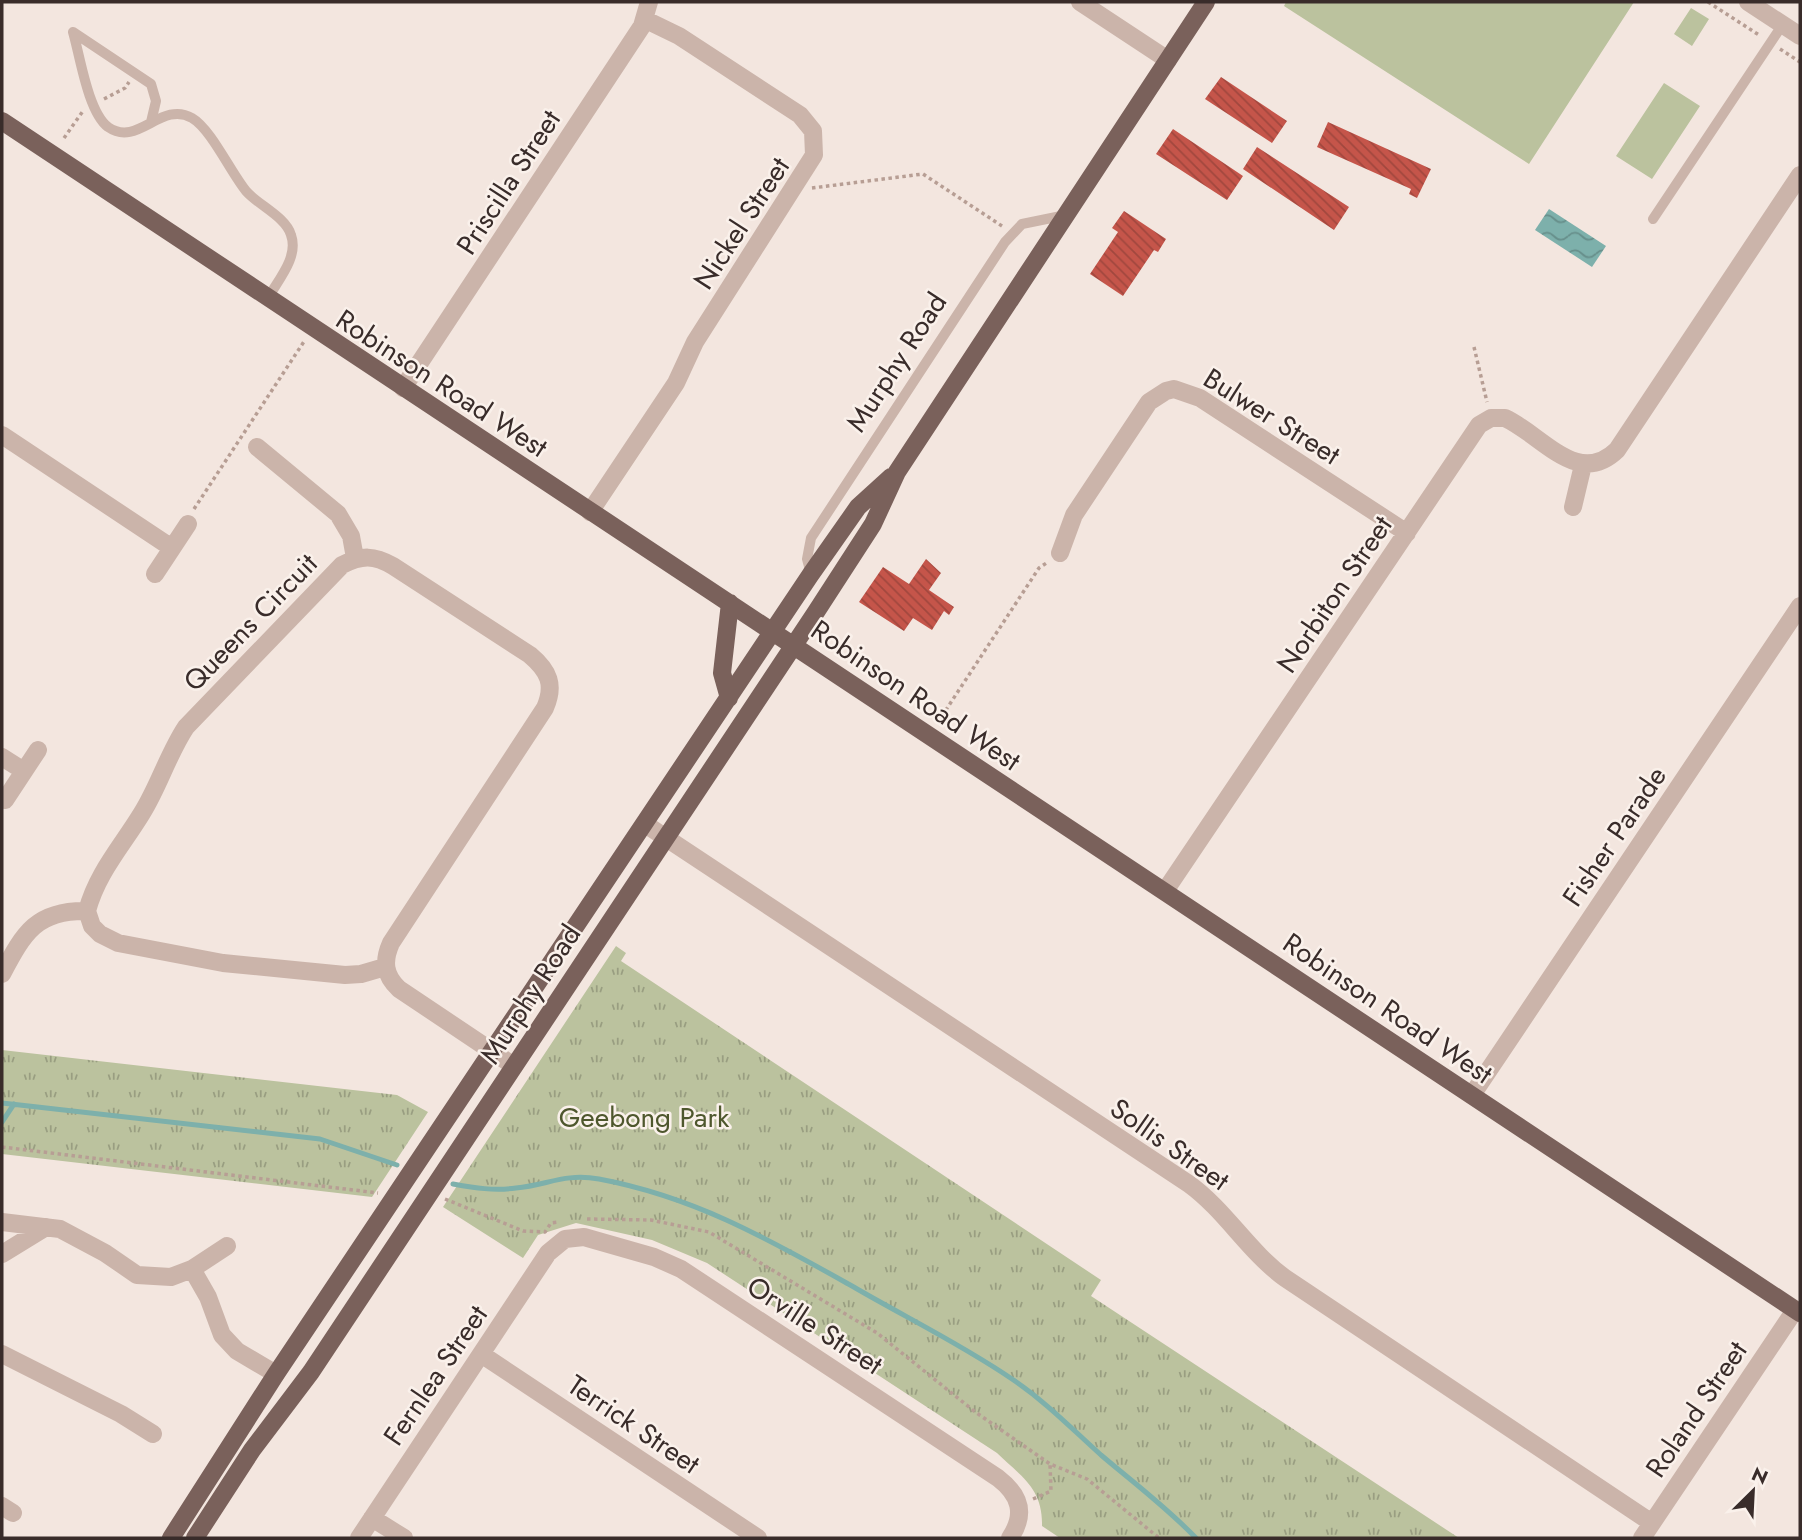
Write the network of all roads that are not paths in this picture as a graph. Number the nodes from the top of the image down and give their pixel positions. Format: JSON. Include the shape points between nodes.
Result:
{"nodes":[{"id":1,"x":649,"y":2,"type":"edge"},
{"id":2,"x":1080,"y":2,"type":"edge"},
{"id":3,"x":1206,"y":2,"type":"edge"},
{"id":4,"x":1748,"y":2,"type":"edge"},
{"id":5,"x":646,"y":20,"type":"junction"},
{"id":6,"x":1783,"y":24,"type":"junction"},
{"id":7,"x":1800,"y":36,"type":"edge"},
{"id":8,"x":1168,"y":60,"type":"junction"},
{"id":9,"x":2,"y":121,"type":"edge"},
{"id":10,"x":151,"y":122,"type":"junction"},
{"id":11,"x":1800,"y":175,"type":"edge"},
{"id":12,"x":1066,"y":215,"type":"junction"},
{"id":13,"x":1653,"y":219,"type":"dead end"},
{"id":14,"x":268,"y":298,"type":"junction"},
{"id":15,"x":403,"y":388,"type":"junction"},
{"id":16,"x":2,"y":435,"type":"edge"},
{"id":17,"x":257,"y":447,"type":"dead end"},
{"id":18,"x":1583,"y":465,"type":"junction"},
{"id":19,"x":897,"y":472,"type":"junction"},
{"id":20,"x":1573,"y":507,"type":"dead end"},
{"id":21,"x":590,"y":512,"type":"junction"},
{"id":22,"x":188,"y":524,"type":"road end"},
{"id":23,"x":1407,"y":533,"type":"junction"},
{"id":24,"x":172,"y":548,"type":"junction"},
{"id":25,"x":1060,"y":553,"type":"road end"},
{"id":26,"x":355,"y":558,"type":"junction"},
{"id":27,"x":155,"y":574,"type":"dead end"},
{"id":28,"x":811,"y":574,"type":"junction"},
{"id":29,"x":730,"y":603,"type":"junction"},
{"id":30,"x":1800,"y":606,"type":"edge"},
{"id":31,"x":773,"y":631,"type":"junction"},
{"id":32,"x":793,"y":645,"type":"junction"},
{"id":33,"x":729,"y":698,"type":"junction"},
{"id":34,"x":38,"y":750,"type":"dead end"},
{"id":35,"x":2,"y":757,"type":"edge"},
{"id":36,"x":24,"y":771,"type":"junction"},
{"id":37,"x":5,"y":800,"type":"dead end"},
{"id":38,"x":645,"y":824,"type":"junction"},
{"id":39,"x":665,"y":838,"type":"junction"},
{"id":40,"x":1165,"y":891,"type":"junction"},
{"id":41,"x":87,"y":911,"type":"junction"},
{"id":42,"x":386,"y":967,"type":"junction"},
{"id":43,"x":2,"y":974,"type":"edge"},
{"id":44,"x":492,"y":1051,"type":"junction"},
{"id":45,"x":514,"y":1066,"type":"junction"},
{"id":46,"x":1472,"y":1095,"type":"junction"},
{"id":47,"x":2,"y":1222,"type":"edge"},
{"id":48,"x":46,"y":1227,"type":"junction"},
{"id":49,"x":558,"y":1243,"type":"joint"},
{"id":50,"x":227,"y":1247,"type":"dead end"},
{"id":51,"x":2,"y":1254,"type":"edge"},
{"id":52,"x":192,"y":1269,"type":"junction"},
{"id":53,"x":1798,"y":1311,"type":"edge"},
{"id":54,"x":2,"y":1354,"type":"edge"},
{"id":55,"x":481,"y":1354,"type":"junction"},
{"id":56,"x":276,"y":1374,"type":"junction"},
{"id":57,"x":153,"y":1434,"type":"dead end"},
{"id":58,"x":372,"y":1518,"type":"junction"},
{"id":59,"x":1647,"y":1531,"type":"edge"},
{"id":60,"x":171,"y":1538,"type":"edge"},
{"id":61,"x":195,"y":1538,"type":"edge"},
{"id":62,"x":359,"y":1538,"type":"edge"},
{"id":63,"x":404,"y":1538,"type":"edge"},
{"id":64,"x":758,"y":1538,"type":"edge"},
{"id":65,"x":1010,"y":1538,"type":"edge"}],
"edges":[{"from":1,"to":5,"type":"street","name":"Priscilla Street"},
{"from":2,"to":8,"type":"street"},
{"from":3,"to":8,"type":"main road","name":"Murphy Road"},
{"from":4,"to":6,"type":"street"},
{"from":5,"to":15,"type":"street","name":"Priscilla Street"},
{"from":5,"to":21,"type":"street","name":"Nickel Street","via":[[679,36],[807,122],[815,138],[814,155],[695,342],[676,383]]},
{"from":6,"to":7,"type":"street"},
{"from":6,"to":13,"type":"lane"},
{"from":8,"to":12,"type":"main road","name":"Murphy Road"},
{"from":9,"to":14,"type":"main road","name":"Robinson Road West"},
{"from":10,"to":10,"type":"lane","via":[[156,101],[151,83],[73,32],[92,100],[105,124],[137,132]]},
{"from":10,"to":14,"type":"lane","via":[[177,113],[193,118],[248,194],[291,233],[290,261]]},
{"from":11,"to":18,"type":"street","via":[[1617,450],[1599,464]]},
{"from":12,"to":19,"type":"main road","name":"Murphy Road"},
{"from":12,"to":28,"type":"lane","name":"Murphy Road","via":[[1031,221],[1012,232],[811,538],[807,559]]},
{"from":14,"to":15,"type":"main road","name":"Robinson Road West"},
{"from":15,"to":21,"type":"main road","name":"Robinson Road West"},
{"from":16,"to":24,"type":"street"},
{"from":17,"to":26,"type":"street","via":[[347,524]]},
{"from":18,"to":20,"type":"street"},
{"from":18,"to":23,"type":"street","name":"Norbiton Street","via":[[1513,422],[1484,420]]},
{"from":19,"to":28,"type":"main road","name":"Murphy Road","via":[[858,507]]},
{"from":19,"to":32,"type":"main road","name":"Murphy Road","via":[[873,524]]},
{"from":21,"to":29,"type":"main road","name":"Robinson Road West"},
{"from":22,"to":24,"type":"street"},
{"from":23,"to":25,"type":"street","name":"Bulwer Street","via":[[1200,398],[1174,390],[1158,395],[1141,413],[1074,515]]},
{"from":23,"to":40,"type":"street","name":"Norbiton Street"},
{"from":24,"to":27,"type":"street"},
{"from":26,"to":41,"type":"street","name":"Queens Circuit","via":[[334,573],[186,727],[143,812],[100,877]]},
{"from":26,"to":42,"type":"street","name":"Queens Circuit","via":[[372,557],[393,566],[530,655],[545,669],[552,690],[545,708],[391,943]]},
{"from":28,"to":31,"type":"main road","name":"Murphy Road"},
{"from":29,"to":31,"type":"main road","name":"Robinson Road West"},
{"from":29,"to":33,"type":"main road","via":[[722,673]]},
{"from":30,"to":46,"type":"street","name":"Fisher Parade"},
{"from":31,"to":32,"type":"main road","name":"Robinson Road West"},
{"from":31,"to":33,"type":"main road","name":"Murphy Road"},
{"from":32,"to":39,"type":"main road","name":"Murphy Road"},
{"from":32,"to":40,"type":"main road","name":"Robinson Road West"},
{"from":33,"to":38,"type":"main road","name":"Murphy Road"},
{"from":34,"to":36,"type":"street"},
{"from":35,"to":36,"type":"street"},
{"from":36,"to":37,"type":"street"},
{"from":38,"to":39,"type":"street","name":"Sollis Street"},
{"from":38,"to":44,"type":"main road","name":"Murphy Road"},
{"from":39,"to":45,"type":"main road","name":"Murphy Road"},
{"from":39,"to":59,"type":"street","name":"Sollis Street","via":[[1189,1184],[1221,1211],[1276,1272]]},
{"from":40,"to":46,"type":"main road","name":"Robinson Road West"},
{"from":41,"to":42,"type":"street","via":[[92,926],[118,943],[223,963],[345,975]]},
{"from":41,"to":43,"type":"street","via":[[47,915],[34,926]]},
{"from":42,"to":44,"type":"street","via":[[399,989]]},
{"from":44,"to":45,"type":"street"},
{"from":44,"to":56,"type":"main road","name":"Murphy Road"},
{"from":45,"to":61,"type":"main road","name":"Murphy Road"},
{"from":46,"to":53,"type":"main road","name":"Robinson Road West"},
{"from":47,"to":48,"type":"street"},
{"from":48,"to":51,"type":"street"},
{"from":48,"to":52,"type":"street","via":[[94,1247],[137,1275],[171,1278]]},
{"from":49,"to":55,"type":"street","name":"Fernlea Street"},
{"from":49,"to":65,"type":"street","name":"Orville Street","via":[[575,1237],[598,1239],[681,1269],[998,1478],[1020,1505]]},
{"from":50,"to":52,"type":"street"},
{"from":52,"to":56,"type":"street","via":[[222,1335],[237,1351]]},
{"from":53,"to":59,"type":"street","name":"Roland Street"},
{"from":54,"to":57,"type":"street"},
{"from":55,"to":58,"type":"street","name":"Fernlea Street"},
{"from":55,"to":64,"type":"street","name":"Terrick Street"},
{"from":56,"to":60,"type":"main road","name":"Murphy Road"},
{"from":58,"to":62,"type":"street","name":"Fernlea Street"},
{"from":58,"to":63,"type":"street"}]}
